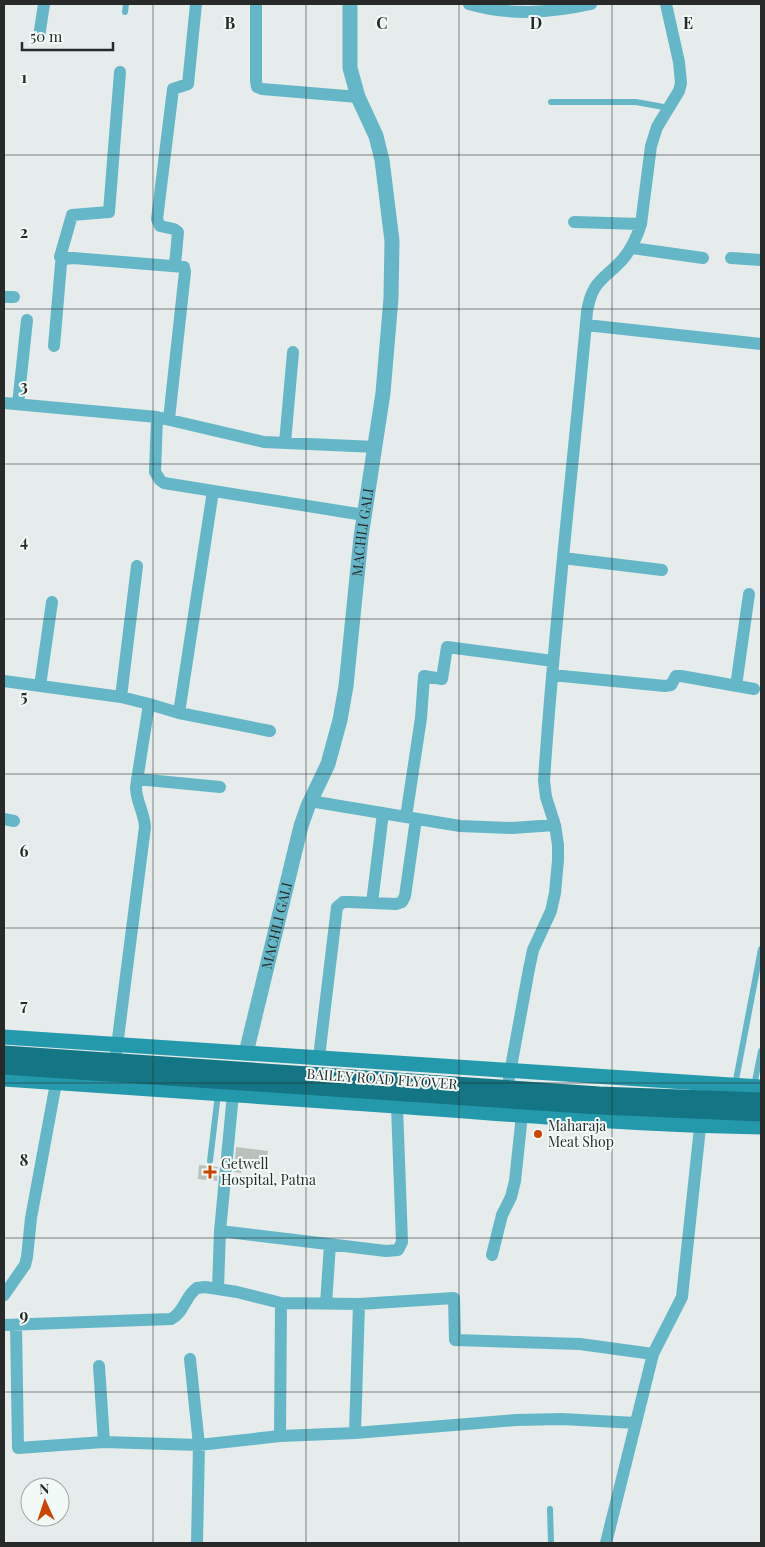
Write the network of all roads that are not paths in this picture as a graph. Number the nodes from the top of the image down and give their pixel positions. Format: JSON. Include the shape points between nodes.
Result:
{"nodes":[{"id":1,"x":44,"y":4,"type":"edge"},
{"id":2,"x":126,"y":4,"type":"edge"},
{"id":3,"x":196,"y":4,"type":"edge"},
{"id":4,"x":256,"y":4,"type":"edge"},
{"id":5,"x":350,"y":4,"type":"edge"},
{"id":6,"x":469,"y":4,"type":"edge"},
{"id":7,"x":591,"y":4,"type":"edge"},
{"id":8,"x":666,"y":4,"type":"edge"},
{"id":9,"x":125,"y":12,"type":"dead end"},
{"id":10,"x":39,"y":37,"type":"dead end"},
{"id":11,"x":120,"y":72,"type":"dead end"},
{"id":12,"x":358,"y":97,"type":"junction"},
{"id":13,"x":551,"y":102,"type":"dead end"},
{"id":14,"x":669,"y":108,"type":"junction"},
{"id":15,"x":574,"y":222,"type":"dead end"},
{"id":16,"x":641,"y":224,"type":"junction"},
{"id":17,"x":632,"y":248,"type":"junction"},
{"id":18,"x":68,"y":258,"type":"junction"},
{"id":19,"x":703,"y":258,"type":"dead end"},
{"id":20,"x":731,"y":258,"type":"dead end"},
{"id":21,"x":761,"y":260,"type":"edge"},
{"id":22,"x":175,"y":265,"type":"junction"},
{"id":23,"x":27,"y":320,"type":"dead end"},
{"id":24,"x":586,"y":325,"type":"junction"},
{"id":25,"x":761,"y":344,"type":"edge"},
{"id":26,"x":54,"y":346,"type":"dead end"},
{"id":27,"x":293,"y":352,"type":"dead end"},
{"id":28,"x":4,"y":403,"type":"edge"},
{"id":29,"x":18,"y":404,"type":"junction"},
{"id":30,"x":163,"y":418,"type":"junction"},
{"id":31,"x":285,"y":443,"type":"junction"},
{"id":32,"x":376,"y":447,"type":"junction"},
{"id":33,"x":213,"y":491,"type":"junction"},
{"id":34,"x":364,"y":515,"type":"junction"},
{"id":35,"x":563,"y":558,"type":"junction"},
{"id":36,"x":137,"y":566,"type":"dead end"},
{"id":37,"x":662,"y":570,"type":"dead end"},
{"id":38,"x":749,"y":594,"type":"dead end"},
{"id":39,"x":52,"y":602,"type":"dead end"},
{"id":40,"x":553,"y":661,"type":"junction"},
{"id":41,"x":552,"y":675,"type":"junction"},
{"id":42,"x":4,"y":681,"type":"edge"},
{"id":43,"x":40,"y":686,"type":"junction"},
{"id":44,"x":736,"y":686,"type":"junction"},
{"id":45,"x":754,"y":689,"type":"dead end"},
{"id":46,"x":120,"y":697,"type":"junction"},
{"id":47,"x":148,"y":704,"type":"junction"},
{"id":48,"x":180,"y":713,"type":"junction"},
{"id":49,"x":270,"y":731,"type":"dead end"},
{"id":50,"x":137,"y":779,"type":"junction"},
{"id":51,"x":220,"y":787,"type":"dead end"},
{"id":52,"x":310,"y":801,"type":"junction"},
{"id":53,"x":383,"y":813,"type":"junction"},
{"id":54,"x":411,"y":818,"type":"junction"},
{"id":55,"x":555,"y":825,"type":"junction"},
{"id":56,"x":372,"y":902,"type":"junction"},
{"id":57,"x":761,"y":949,"type":"edge"},
{"id":58,"x":4,"y":1037,"type":"edge"},
{"id":59,"x":117,"y":1045,"type":"junction"},
{"id":60,"x":761,"y":1051,"type":"edge"},
{"id":61,"x":222,"y":1052,"type":"junction"},
{"id":62,"x":4,"y":1053,"type":"edge"},
{"id":63,"x":246,"y":1053,"type":"junction"},
{"id":64,"x":319,"y":1057,"type":"junction"},
{"id":65,"x":4,"y":1067,"type":"edge"},
{"id":66,"x":510,"y":1069,"type":"junction"},
{"id":67,"x":4,"y":1079,"type":"edge"},
{"id":68,"x":56,"y":1083,"type":"junction"},
{"id":69,"x":700,"y":1083,"type":"junction"},
{"id":70,"x":735,"y":1085,"type":"junction"},
{"id":71,"x":112,"y":1086,"type":"junction"},
{"id":72,"x":759,"y":1091,"type":"edge"},
{"id":73,"x":218,"y":1093,"type":"junction"},
{"id":74,"x":233,"y":1094,"type":"junction"},
{"id":75,"x":398,"y":1106,"type":"junction"},
{"id":76,"x":503,"y":1114,"type":"junction"},
{"id":77,"x":761,"y":1114,"type":"edge"},
{"id":78,"x":522,"y":1115,"type":"junction"},
{"id":79,"x":701,"y":1125,"type":"junction"},
{"id":80,"x":761,"y":1127,"type":"edge"},
{"id":81,"x":210,"y":1161,"type":"dead end"},
{"id":82,"x":220,"y":1231,"type":"junction"},
{"id":83,"x":330,"y":1244,"type":"junction"},
{"id":84,"x":492,"y":1255,"type":"dead end"},
{"id":85,"x":218,"y":1289,"type":"junction"},
{"id":86,"x":4,"y":1295,"type":"edge"},
{"id":87,"x":281,"y":1303,"type":"junction"},
{"id":88,"x":326,"y":1304,"type":"junction"},
{"id":89,"x":359,"y":1304,"type":"junction"},
{"id":90,"x":10,"y":1325,"type":"edge"},
{"id":91,"x":653,"y":1354,"type":"junction"},
{"id":92,"x":190,"y":1359,"type":"dead end"},
{"id":93,"x":99,"y":1366,"type":"dead end"},
{"id":94,"x":636,"y":1423,"type":"junction"},
{"id":95,"x":355,"y":1433,"type":"junction"},
{"id":96,"x":280,"y":1436,"type":"junction"},
{"id":97,"x":104,"y":1442,"type":"junction"},
{"id":98,"x":199,"y":1445,"type":"junction"},
{"id":99,"x":550,"y":1509,"type":"dead end"},
{"id":100,"x":197,"y":1543,"type":"edge"},
{"id":101,"x":551,"y":1543,"type":"edge"},
{"id":102,"x":606,"y":1543,"type":"edge"}],
"edges":[{"from":1,"to":10,"type":"street"},
{"from":2,"to":9,"type":"lane"},
{"from":3,"to":22,"type":"street","via":[[188,84],[173,89],[157,219],[160,226],[178,232]]},
{"from":4,"to":12,"type":"street","via":[[257,87]]},
{"from":5,"to":12,"type":"street","name":"MACHLI GALI","via":[[350,68]]},
{"from":6,"to":7,"type":"street","via":[[498,11],[522,12],[549,12]]},
{"from":8,"to":14,"type":"street","via":[[681,73],[679,91]]},
{"from":11,"to":18,"type":"street","via":[[109,212],[72,215],[60,257]]},
{"from":12,"to":32,"type":"street","name":"MACHLI GALI","via":[[376,136],[382,160],[392,241],[391,298]]},
{"from":13,"to":14,"type":"lane","via":[[636,102]]},
{"from":14,"to":16,"type":"street","via":[[657,127],[651,146]]},
{"from":15,"to":16,"type":"street"},
{"from":16,"to":17,"type":"street"},
{"from":17,"to":19,"type":"street"},
{"from":17,"to":24,"type":"street","via":[[593,289]]},
{"from":18,"to":22,"type":"street"},
{"from":18,"to":26,"type":"street","via":[[63,259],[62,264]]},
{"from":20,"to":21,"type":"street"},
{"from":22,"to":30,"type":"street","via":[[186,270]]},
{"from":23,"to":29,"type":"street"},
{"from":24,"to":25,"type":"street"},
{"from":24,"to":35,"type":"street"},
{"from":27,"to":31,"type":"street"},
{"from":28,"to":29,"type":"street"},
{"from":29,"to":30,"type":"street"},
{"from":30,"to":31,"type":"street","via":[[264,442]]},
{"from":30,"to":33,"type":"street","via":[[155,466],[157,477],[164,483]]},
{"from":31,"to":32,"type":"street"},
{"from":32,"to":34,"type":"street","name":"MACHLI GALI"},
{"from":33,"to":34,"type":"street"},
{"from":33,"to":48,"type":"street"},
{"from":34,"to":52,"type":"street","name":"MACHLI GALI","via":[[343,703],[328,764]]},
{"from":35,"to":37,"type":"street"},
{"from":35,"to":40,"type":"street"},
{"from":36,"to":46,"type":"street"},
{"from":38,"to":44,"type":"street"},
{"from":39,"to":43,"type":"street"},
{"from":40,"to":41,"type":"street"},
{"from":40,"to":54,"type":"street","via":[[446,647],[442,679],[424,676]]},
{"from":41,"to":44,"type":"street","via":[[665,686],[679,676]]},
{"from":41,"to":55,"type":"street","via":[[544,781]]},
{"from":42,"to":43,"type":"street"},
{"from":43,"to":46,"type":"street"},
{"from":44,"to":45,"type":"street"},
{"from":46,"to":47,"type":"street"},
{"from":47,"to":48,"type":"street"},
{"from":47,"to":50,"type":"street"},
{"from":48,"to":49,"type":"street"},
{"from":50,"to":51,"type":"street"},
{"from":50,"to":59,"type":"street","via":[[136,793],[145,827]]},
{"from":52,"to":53,"type":"street"},
{"from":52,"to":63,"type":"street","name":"MACHLI GALI","via":[[301,826]]},
{"from":53,"to":54,"type":"street"},
{"from":53,"to":56,"type":"street"},
{"from":54,"to":55,"type":"street","via":[[475,828]]},
{"from":54,"to":56,"type":"street","via":[[404,900],[396,904]]},
{"from":55,"to":66,"type":"street","via":[[558,860],[555,893],[529,968]]},
{"from":56,"to":64,"type":"street","via":[[343,902],[337,907]]},
{"from":57,"to":70,"type":"lane"},
{"from":58,"to":59,"type":"main road"},
{"from":59,"to":61,"type":"main road"},
{"from":59,"to":71,"type":"street"},
{"from":60,"to":72,"type":"lane"},
{"from":61,"to":63,"type":"main road"},
{"from":61,"to":73,"type":"main road"},
{"from":62,"to":72,"type":"highway","name":"BAILEY ROAD FLYOVER","via":[[599,1094]]},
{"from":63,"to":64,"type":"main road"},
{"from":64,"to":66,"type":"main road"},
{"from":65,"to":77,"type":"highway","name":"BAILEY ROAD FLYOVER","via":[[599,1107]]},
{"from":66,"to":69,"type":"main road"},
{"from":66,"to":76,"type":"street"},
{"from":67,"to":68,"type":"main road"},
{"from":68,"to":71,"type":"main road"},
{"from":68,"to":86,"type":"street","via":[[31,1218],[27,1258]]},
{"from":69,"to":70,"type":"main road"},
{"from":69,"to":79,"type":"street"},
{"from":70,"to":72,"type":"main road"},
{"from":71,"to":73,"type":"main road"},
{"from":73,"to":74,"type":"main road"},
{"from":73,"to":81,"type":"lane"},
{"from":74,"to":75,"type":"main road"},
{"from":74,"to":82,"type":"street"},
{"from":75,"to":76,"type":"main road"},
{"from":75,"to":83,"type":"street","via":[[401,1247],[386,1251]]},
{"from":76,"to":78,"type":"main road"},
{"from":78,"to":79,"type":"main road"},
{"from":78,"to":84,"type":"street","via":[[515,1181]]},
{"from":79,"to":80,"type":"main road"},
{"from":79,"to":91,"type":"street","via":[[682,1297]]},
{"from":82,"to":83,"type":"street"},
{"from":82,"to":85,"type":"street"},
{"from":83,"to":88,"type":"street"},
{"from":85,"to":87,"type":"street"},
{"from":85,"to":90,"type":"street","via":[[197,1288],[186,1298],[176,1317],[170,1319]]},
{"from":87,"to":88,"type":"street"},
{"from":87,"to":96,"type":"street"},
{"from":88,"to":89,"type":"street"},
{"from":89,"to":91,"type":"street","via":[[454,1298],[455,1340],[580,1344]]},
{"from":89,"to":95,"type":"street"},
{"from":90,"to":97,"type":"street","via":[[18,1448]]},
{"from":91,"to":94,"type":"street"},
{"from":92,"to":98,"type":"street"},
{"from":93,"to":97,"type":"street"},
{"from":94,"to":95,"type":"street","via":[[516,1420]]},
{"from":94,"to":102,"type":"street"},
{"from":95,"to":96,"type":"street"},
{"from":96,"to":98,"type":"street"},
{"from":97,"to":98,"type":"street"},
{"from":98,"to":100,"type":"street"},
{"from":99,"to":101,"type":"lane"}]}
